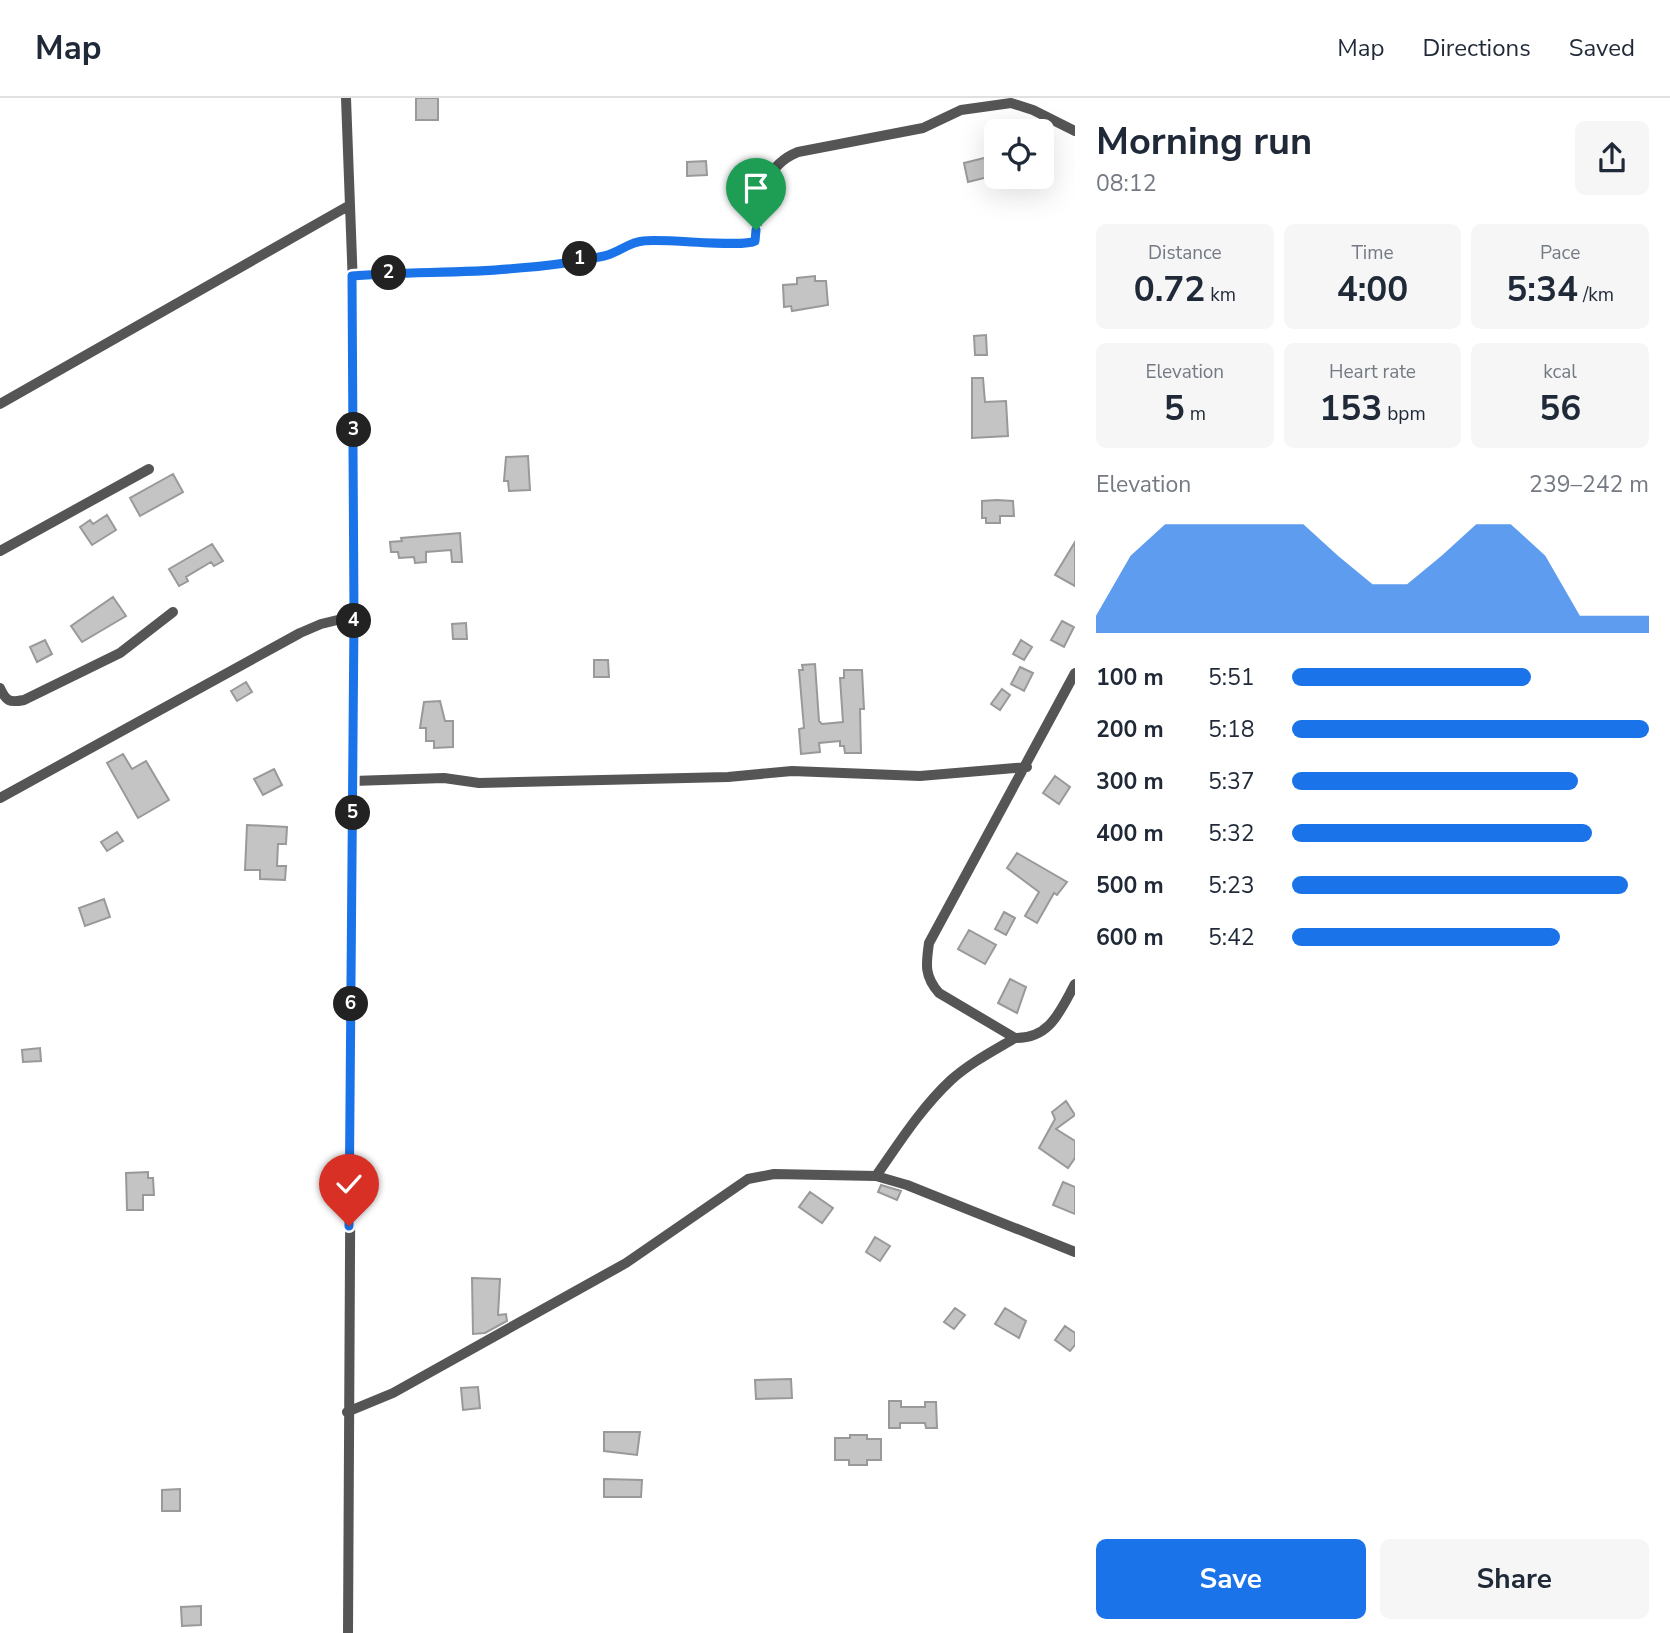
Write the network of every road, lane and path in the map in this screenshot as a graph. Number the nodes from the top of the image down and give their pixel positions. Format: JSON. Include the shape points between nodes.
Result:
{"nodes":[{"id":1,"x":346,"y":98,"type":"edge"},
{"id":2,"x":1075,"y":131,"type":"edge"},
{"id":3,"x":350,"y":205,"type":"junction"},
{"id":4,"x":352,"y":276,"type":"junction"},
{"id":5,"x":0,"y":404,"type":"edge"},
{"id":6,"x":149,"y":469,"type":"dead end"},
{"id":7,"x":0,"y":551,"type":"edge"},
{"id":8,"x":173,"y":611,"type":"dead end"},
{"id":9,"x":354,"y":616,"type":"junction"},
{"id":10,"x":1075,"y":673,"type":"edge"},
{"id":11,"x":0,"y":688,"type":"edge"},
{"id":12,"x":1027,"y":767,"type":"junction"},
{"id":13,"x":353,"y":781,"type":"junction"},
{"id":14,"x":0,"y":798,"type":"edge"},
{"id":15,"x":1075,"y":984,"type":"edge"},
{"id":16,"x":1015,"y":1038,"type":"junction"},
{"id":17,"x":876,"y":1176,"type":"junction"},
{"id":18,"x":1075,"y":1252,"type":"edge"},
{"id":19,"x":347,"y":1412,"type":"junction"},
{"id":20,"x":348,"y":1633,"type":"edge"}],
"edges":[{"from":1,"to":3,"type":"street"},
{"from":2,"to":4,"type":"street","via":[[1011,103],[961,110],[923,128],[798,152],[787,156],[766,178],[755,241],[748,246],[646,240],[607,256],[518,268]]},
{"from":3,"to":4,"type":"street"},
{"from":3,"to":5,"type":"street"},
{"from":4,"to":9,"type":"street"},
{"from":6,"to":7,"type":"street"},
{"from":8,"to":11,"type":"street","via":[[120,653],[24,700],[6,700]]},
{"from":9,"to":13,"type":"street"},
{"from":9,"to":14,"type":"street","via":[[300,633]]},
{"from":10,"to":12,"type":"street"},
{"from":12,"to":13,"type":"street","via":[[920,776],[792,772],[480,783],[444,778]]},
{"from":12,"to":16,"type":"street","via":[[929,943],[926,971],[939,993]]},
{"from":13,"to":19,"type":"street"},
{"from":15,"to":16,"type":"street","via":[[1048,1028],[1029,1038]]},
{"from":16,"to":17,"type":"street","via":[[951,1080]]},
{"from":17,"to":18,"type":"street"},
{"from":17,"to":19,"type":"street","via":[[774,1174],[748,1179],[626,1263],[393,1393]]},
{"from":19,"to":20,"type":"street"}]}
